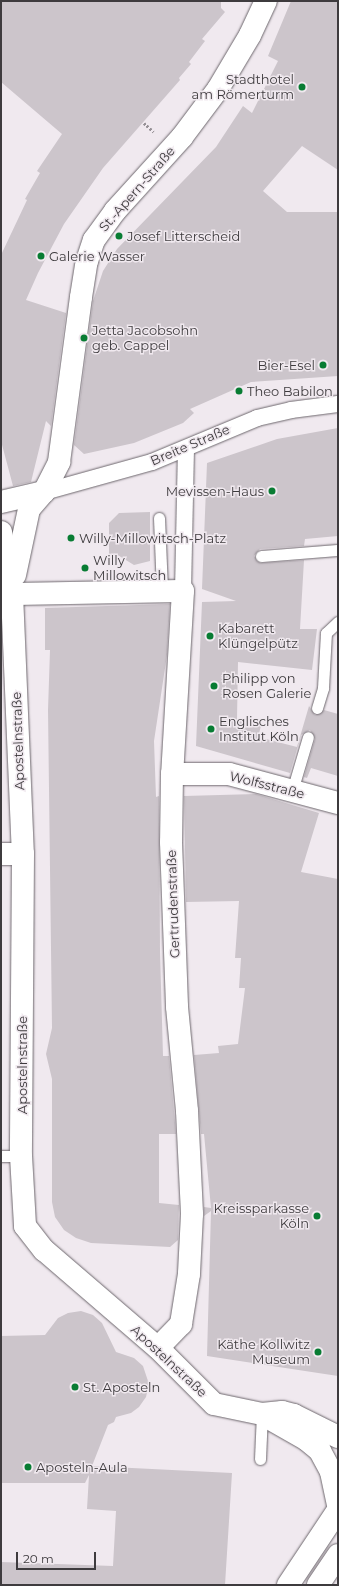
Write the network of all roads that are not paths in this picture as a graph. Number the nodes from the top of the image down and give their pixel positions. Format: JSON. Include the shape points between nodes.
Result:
{"nodes":[{"id":1,"x":266,"y":1,"type":"edge"},
{"id":2,"x":338,"y":404,"type":"edge"},
{"id":3,"x":186,"y":448,"type":"junction"},
{"id":4,"x":44,"y":492,"type":"junction"},
{"id":5,"x":1,"y":502,"type":"edge"},
{"id":6,"x":159,"y":518,"type":"dead end"},
{"id":7,"x":1,"y":532,"type":"edge"},
{"id":8,"x":338,"y":550,"type":"edge"},
{"id":9,"x":261,"y":556,"type":"dead end"},
{"id":10,"x":173,"y":591,"type":"junction"},
{"id":11,"x":12,"y":594,"type":"junction"},
{"id":12,"x":338,"y":622,"type":"edge"},
{"id":13,"x":317,"y":708,"type":"dead end"},
{"id":14,"x":308,"y":738,"type":"dead end"},
{"id":15,"x":172,"y":774,"type":"junction"},
{"id":16,"x":292,"y":791,"type":"junction"},
{"id":17,"x":338,"y":803,"type":"edge"},
{"id":18,"x":1,"y":854,"type":"edge"},
{"id":19,"x":23,"y":854,"type":"junction"},
{"id":20,"x":11,"y":1156,"type":"edge"},
{"id":21,"x":158,"y":1348,"type":"junction"},
{"id":22,"x":262,"y":1414,"type":"junction"},
{"id":23,"x":338,"y":1437,"type":"edge"},
{"id":24,"x":260,"y":1459,"type":"dead end"},
{"id":25,"x":338,"y":1505,"type":"edge"},
{"id":26,"x":338,"y":1510,"type":"edge"},
{"id":27,"x":338,"y":1555,"type":"edge"},
{"id":28,"x":288,"y":1585,"type":"edge"},
{"id":29,"x":318,"y":1585,"type":"edge"}],
"edges":[{"from":1,"to":4,"type":"street","name":"St.-Apern-Straße","via":[[250,35],[218,89],[182,137],[115,211],[94,240],[87,261],[81,297],[59,462]]},
{"from":2,"to":3,"type":"street","name":"Breite Straße","via":[[291,410],[257,418]]},
{"from":3,"to":4,"type":"street","name":"Breite Straße","via":[[152,462]]},
{"from":3,"to":10,"type":"street","name":"Gertrudenstraße"},
{"from":4,"to":5,"type":"street"},
{"from":4,"to":11,"type":"street","name":"Apostelnstraße","via":[[29,509],[17,558]]},
{"from":6,"to":10,"type":"lane"},
{"from":7,"to":11,"type":"street","name":"Apostelnstraße"},
{"from":8,"to":9,"type":"lane"},
{"from":10,"to":11,"type":"street"},
{"from":10,"to":15,"type":"street","name":"Gertrudenstraße"},
{"from":11,"to":19,"type":"street","name":"Apostelnstraße"},
{"from":12,"to":13,"type":"lane","via":[[326,633],[323,688]]},
{"from":14,"to":16,"type":"lane"},
{"from":15,"to":16,"type":"street","name":"Wolfsstraße","via":[[229,774]]},
{"from":15,"to":21,"type":"street","name":"Gertrudenstraße","via":[[175,967],[188,1111],[192,1214],[189,1274],[181,1324]]},
{"from":16,"to":17,"type":"street","name":"Wolfsstraße"},
{"from":18,"to":19,"type":"street"},
{"from":19,"to":20,"type":"street","name":"Apostelnstraße"},
{"from":20,"to":21,"type":"street","name":"Apostelnstraße","via":[[25,1226],[33,1238]]},
{"from":21,"to":22,"type":"street","name":"Apostelnstraße","via":[[214,1404]]},
{"from":22,"to":23,"type":"street","name":"Apostelnstraße","via":[[282,1412],[294,1415]]},
{"from":22,"to":24,"type":"lane"},
{"from":22,"to":25,"type":"street","name":"Apostelnstraße","via":[[307,1440],[320,1451],[331,1472]]},
{"from":26,"to":28,"type":"street"},
{"from":27,"to":29,"type":"street"}]}
